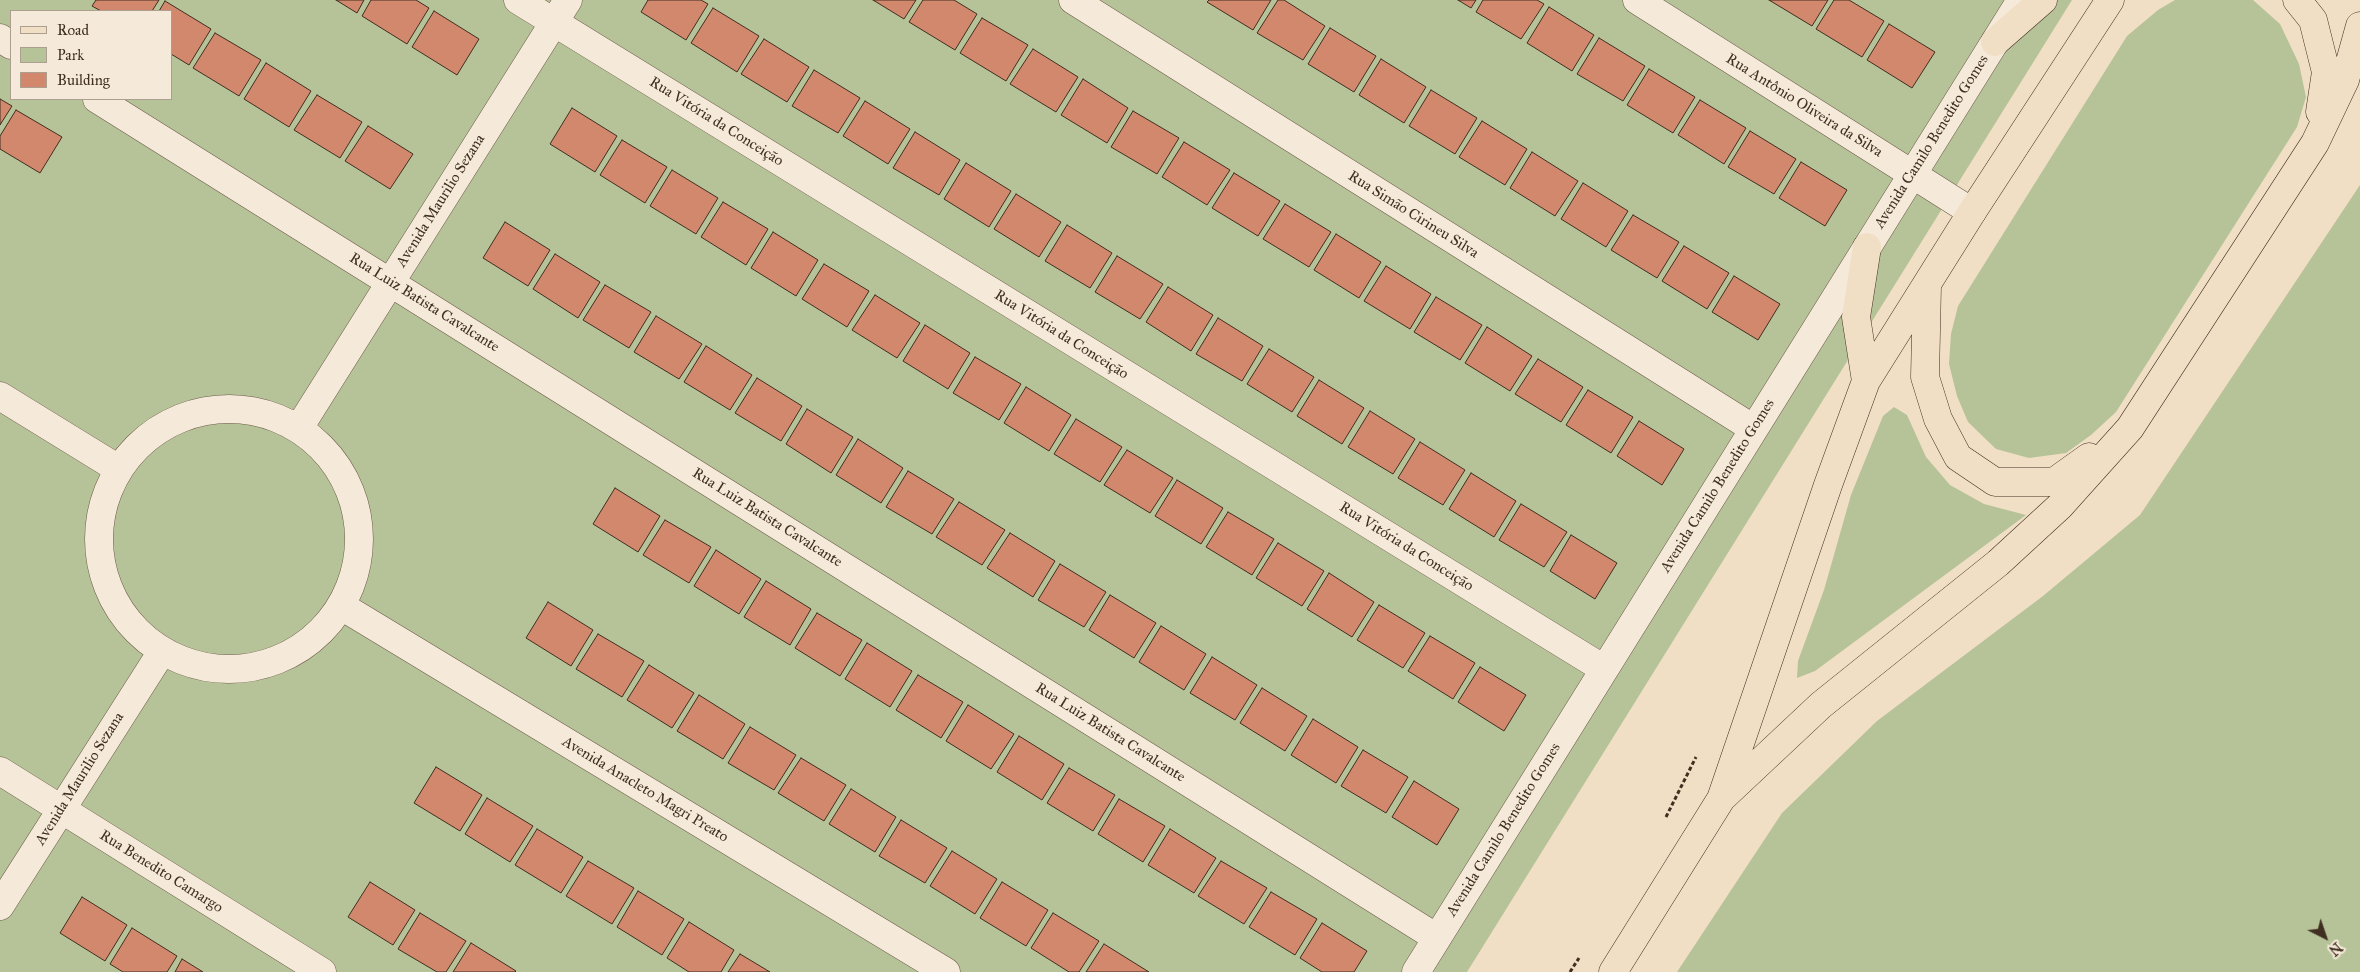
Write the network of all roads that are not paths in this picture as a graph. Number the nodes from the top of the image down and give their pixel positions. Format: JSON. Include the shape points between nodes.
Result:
{"nodes":[{"id":1,"x":518,"y":0,"type":"edge"},
{"id":2,"x":1073,"y":0,"type":"edge"},
{"id":3,"x":1637,"y":0,"type":"edge"},
{"id":4,"x":2020,"y":0,"type":"edge"},
{"id":5,"x":2043,"y":0,"type":"edge"},
{"id":6,"x":2110,"y":0,"type":"edge"},
{"id":7,"x":2131,"y":0,"type":"edge"},
{"id":8,"x":2298,"y":0,"type":"edge"},
{"id":9,"x":561,"y":11,"type":"edge"},
{"id":10,"x":2360,"y":26,"type":"edge"},
{"id":11,"x":2092,"y":29,"type":"junction"},
{"id":12,"x":1994,"y":42,"type":"junction"},
{"id":13,"x":99,"y":100,"type":"edge"},
{"id":14,"x":2315,"y":143,"type":"junction"},
{"id":15,"x":1912,"y":175,"type":"junction"},
{"id":16,"x":1972,"y":212,"type":"junction"},
{"id":17,"x":1867,"y":247,"type":"junction"},
{"id":18,"x":390,"y":282,"type":"junction"},
{"id":19,"x":1927,"y":285,"type":"junction"},
{"id":20,"x":1866,"y":381,"type":"junction"},
{"id":21,"x":0,"y":396,"type":"edge"},
{"id":22,"x":299,"y":428,"type":"junction"},
{"id":23,"x":2130,"y":428,"type":"junction"},
{"id":24,"x":1754,"y":429,"type":"junction"},
{"id":25,"x":117,"y":468,"type":"junction"},
{"id":26,"x":343,"y":607,"type":"junction"},
{"id":27,"x":161,"y":653,"type":"junction"},
{"id":28,"x":1604,"y":669,"type":"junction"},
{"id":29,"x":0,"y":771,"type":"edge"},
{"id":30,"x":1721,"y":798,"type":"junction"},
{"id":31,"x":61,"y":809,"type":"junction"},
{"id":32,"x":0,"y":906,"type":"edge"},
{"id":33,"x":1437,"y":938,"type":"junction"},
{"id":34,"x":322,"y":972,"type":"edge"},
{"id":35,"x":946,"y":972,"type":"edge"},
{"id":36,"x":1416,"y":972,"type":"edge"},
{"id":37,"x":1612,"y":972,"type":"edge"}],
"edges":[{"from":1,"to":9,"type":"street","name":"Rua Vitória da Conceição"},
{"from":2,"to":24,"type":"street","name":"Rua Simão Cirineu Silva"},
{"from":3,"to":15,"type":"street","name":"Rua Antônio Oliveira da Silva"},
{"from":4,"to":12,"type":"street","name":"Avenida Camilo Benedito Gomes"},
{"from":5,"to":12,"type":"main road"},
{"from":6,"to":11,"type":"main road"},
{"from":7,"to":11,"type":"main road"},
{"from":8,"to":14,"type":"main road","via":[[2313,20],[2326,72]]},
{"from":9,"to":18,"type":"street","name":"Avenida Maurilio Sezana"},
{"from":9,"to":28,"type":"street","name":"Rua Vitória da Conceição"},
{"from":10,"to":14,"type":"main road","via":[[2345,80]]},
{"from":11,"to":16,"type":"main road"},
{"from":12,"to":15,"type":"street","name":"Avenida Camilo Benedito Gomes"},
{"from":13,"to":18,"type":"street","name":"Rua Luiz Batista Cavalcante"},
{"from":14,"to":23,"type":"main road"},
{"from":15,"to":16,"type":"street","name":"Rua Antônio Oliveira da Silva"},
{"from":15,"to":17,"type":"street","name":"Avenida Camilo Benedito Gomes"},
{"from":16,"to":19,"type":"main road"},
{"from":17,"to":20,"type":"main road","via":[[1856,317]]},
{"from":17,"to":24,"type":"street","name":"Avenida Camilo Benedito Gomes"},
{"from":18,"to":22,"type":"street","name":"Avenida Maurilio Sezana"},
{"from":18,"to":33,"type":"street","name":"Rua Luiz Batista Cavalcante"},
{"from":19,"to":20,"type":"main road"},
{"from":19,"to":23,"type":"main road","via":[[1925,378],[1938,419],[1958,457],[1995,482],[2054,482]]},
{"from":20,"to":30,"type":"main road"},
{"from":21,"to":25,"type":"street"},
{"from":22,"to":25,"type":"street","via":[[258,411],[219,409],[180,418],[146,439]]},
{"from":22,"to":26,"type":"street","via":[[322,447],[343,476],[356,508],[358,543],[353,577]]},
{"from":23,"to":30,"type":"main road","via":[[2060,506],[1998,563],[1822,704]]},
{"from":24,"to":28,"type":"street","name":"Avenida Camilo Benedito Gomes"},
{"from":25,"to":27,"type":"street","via":[[102,508],[98,549],[108,590],[130,626]]},
{"from":26,"to":27,"type":"street","via":[[315,637],[282,658],[244,668],[202,667]]},
{"from":26,"to":35,"type":"street","name":"Avenida Anacleto Magri Preato"},
{"from":27,"to":31,"type":"street","name":"Avenida Maurilio Sezana"},
{"from":28,"to":33,"type":"street","name":"Avenida Camilo Benedito Gomes"},
{"from":29,"to":31,"type":"street","name":"Rua Benedito Camargo"},
{"from":30,"to":37,"type":"main road"},
{"from":31,"to":32,"type":"street","name":"Avenida Maurilio Sezana"},
{"from":31,"to":34,"type":"street","name":"Rua Benedito Camargo"},
{"from":33,"to":36,"type":"street","name":"Avenida Camilo Benedito Gomes"}]}
